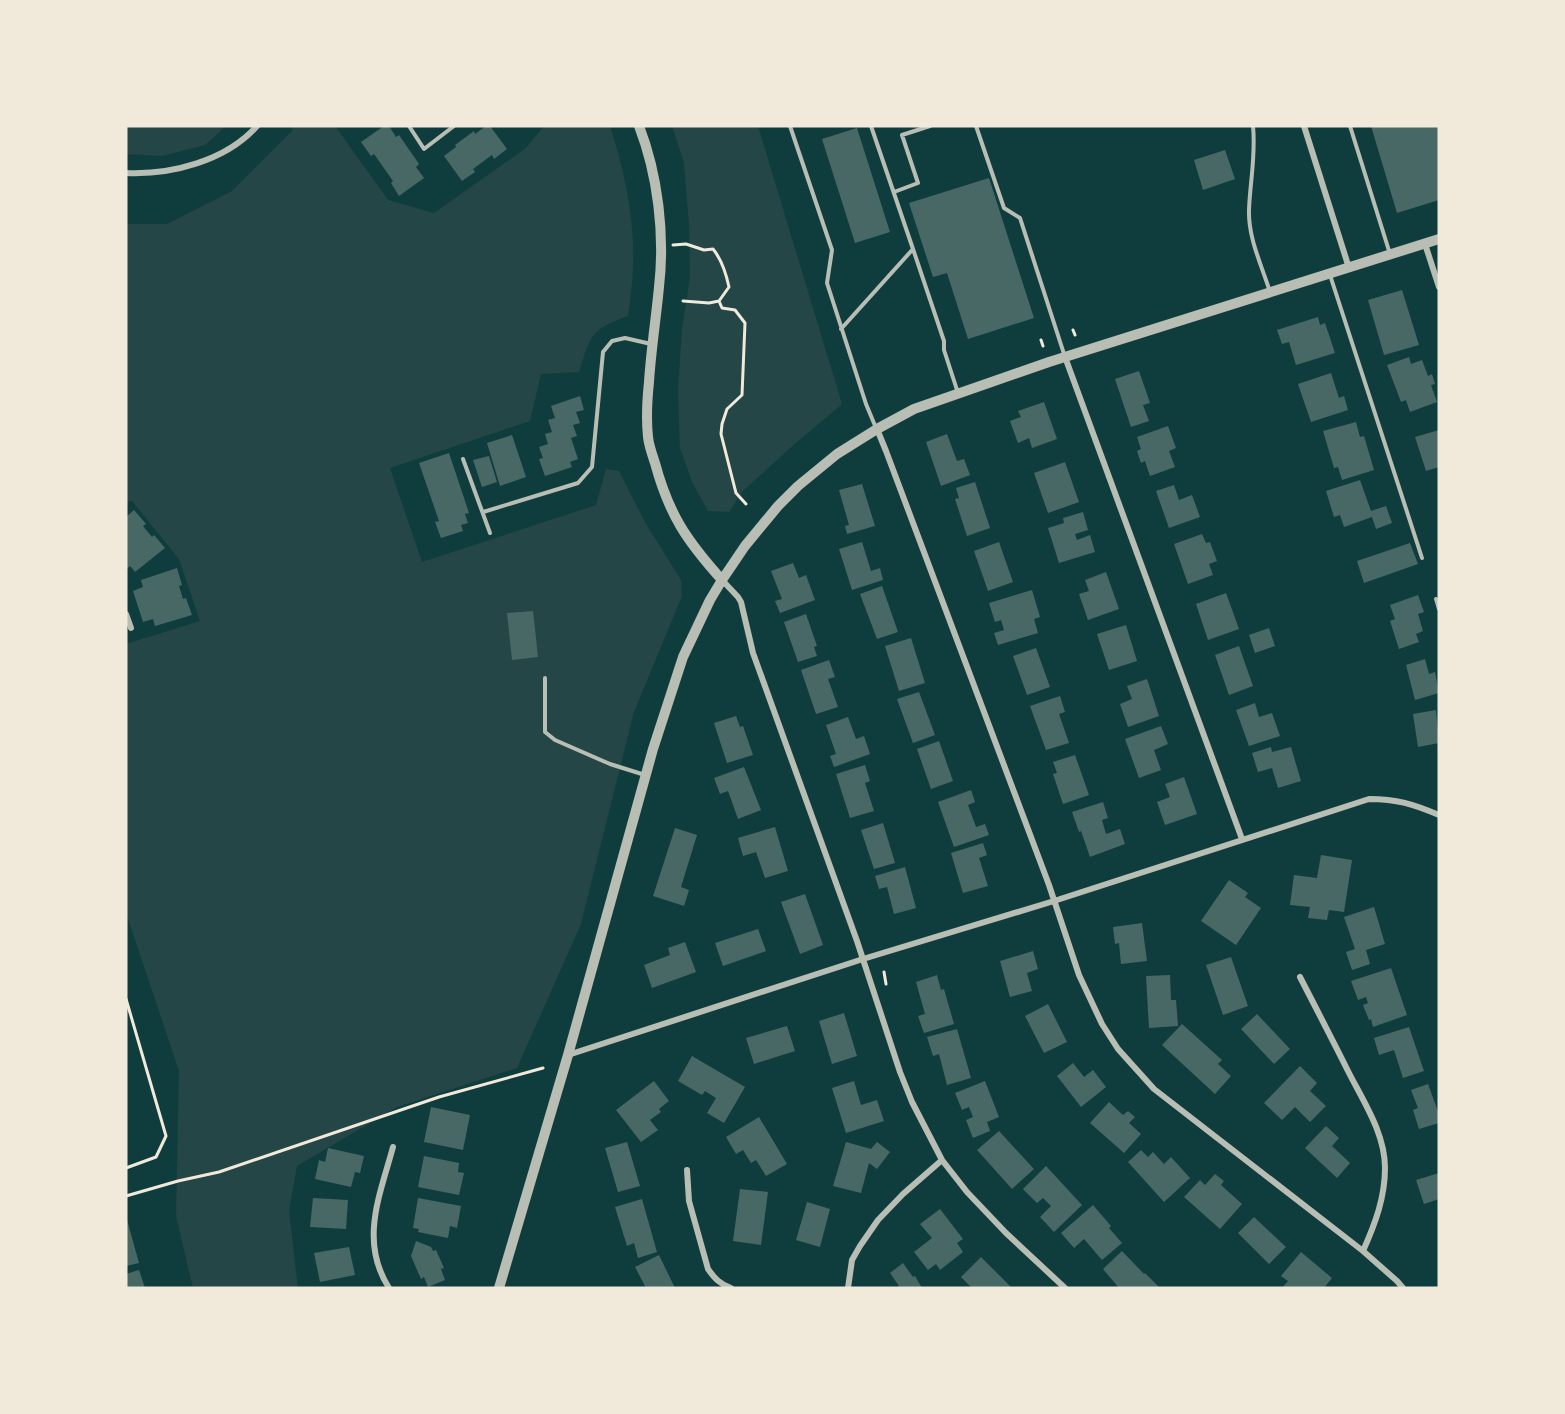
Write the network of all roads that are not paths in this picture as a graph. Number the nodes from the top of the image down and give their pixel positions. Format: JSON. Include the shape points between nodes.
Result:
{"nodes":[{"id":1,"x":256,"y":126,"type":"edge"},
{"id":2,"x":409,"y":126,"type":"edge"},
{"id":3,"x":454,"y":126,"type":"edge"},
{"id":4,"x":639,"y":126,"type":"edge"},
{"id":5,"x":790,"y":126,"type":"edge"},
{"id":6,"x":872,"y":126,"type":"edge"},
{"id":7,"x":930,"y":126,"type":"edge"},
{"id":8,"x":976,"y":126,"type":"edge"},
{"id":9,"x":1253,"y":126,"type":"edge"},
{"id":10,"x":1304,"y":126,"type":"edge"},
{"id":11,"x":1350,"y":126,"type":"edge"},
{"id":12,"x":126,"y":173,"type":"edge"},
{"id":13,"x":894,"y":192,"type":"junction"},
{"id":14,"x":1439,"y":239,"type":"edge"},
{"id":15,"x":1425,"y":244,"type":"junction"},
{"id":16,"x":913,"y":249,"type":"junction"},
{"id":17,"x":1391,"y":255,"type":"junction"},
{"id":18,"x":1349,"y":268,"type":"junction"},
{"id":19,"x":1330,"y":274,"type":"junction"},
{"id":20,"x":1439,"y":287,"type":"edge"},
{"id":21,"x":1270,"y":293,"type":"junction"},
{"id":22,"x":841,"y":329,"type":"junction"},
{"id":23,"x":652,"y":344,"type":"junction"},
{"id":24,"x":1065,"y":357,"type":"junction"},
{"id":25,"x":958,"y":393,"type":"junction"},
{"id":26,"x":877,"y":429,"type":"junction"},
{"id":27,"x":463,"y":459,"type":"dead end"},
{"id":28,"x":483,"y":512,"type":"junction"},
{"id":29,"x":490,"y":533,"type":"dead end"},
{"id":30,"x":1422,"y":558,"type":"dead end"},
{"id":31,"x":722,"y":580,"type":"junction"},
{"id":32,"x":1436,"y":599,"type":"dead end"},
{"id":33,"x":1439,"y":609,"type":"edge"},
{"id":34,"x":126,"y":614,"type":"edge"},
{"id":35,"x":130,"y":628,"type":"dead end"},
{"id":36,"x":545,"y":678,"type":"dead end"},
{"id":37,"x":646,"y":775,"type":"junction"},
{"id":38,"x":1439,"y":815,"type":"edge"},
{"id":39,"x":1242,"y":839,"type":"junction"},
{"id":40,"x":1054,"y":901,"type":"junction"},
{"id":41,"x":863,"y":959,"type":"junction"},
{"id":42,"x":1300,"y":977,"type":"dead end"},
{"id":43,"x":568,"y":1055,"type":"junction"},
{"id":44,"x":393,"y":1147,"type":"dead end"},
{"id":45,"x":942,"y":1160,"type":"junction"},
{"id":46,"x":687,"y":1170,"type":"dead end"},
{"id":47,"x":1363,"y":1251,"type":"junction"},
{"id":48,"x":389,"y":1288,"type":"edge"},
{"id":49,"x":499,"y":1288,"type":"edge"},
{"id":50,"x":732,"y":1288,"type":"edge"},
{"id":51,"x":848,"y":1288,"type":"edge"},
{"id":52,"x":1065,"y":1288,"type":"edge"},
{"id":53,"x":1403,"y":1288,"type":"edge"}],
"edges":[{"from":1,"to":12,"type":"street","via":[[230,149],[185,167]]},
{"from":2,"to":3,"type":"lane","via":[[424,149]]},
{"from":4,"to":23,"type":"street","via":[[655,181],[661,246]]},
{"from":5,"to":22,"type":"lane","via":[[832,250],[827,283]]},
{"from":6,"to":13,"type":"lane"},
{"from":7,"to":13,"type":"lane","via":[[902,135],[918,183]]},
{"from":8,"to":24,"type":"lane","via":[[1004,208],[1020,218]]},
{"from":9,"to":21,"type":"lane","via":[[1251,233]]},
{"from":10,"to":18,"type":"street"},
{"from":11,"to":17,"type":"lane"},
{"from":13,"to":16,"type":"lane"},
{"from":14,"to":15,"type":"street"},
{"from":15,"to":17,"type":"street"},
{"from":15,"to":20,"type":"street"},
{"from":16,"to":22,"type":"lane"},
{"from":16,"to":25,"type":"lane"},
{"from":17,"to":18,"type":"street"},
{"from":18,"to":19,"type":"street"},
{"from":19,"to":21,"type":"street"},
{"from":19,"to":30,"type":"lane"},
{"from":21,"to":24,"type":"street"},
{"from":22,"to":26,"type":"lane"},
{"from":23,"to":28,"type":"lane","via":[[625,338],[612,341],[603,352],[592,468],[578,483]]},
{"from":23,"to":31,"type":"street","via":[[646,413],[648,439],[660,481],[680,527]]},
{"from":24,"to":25,"type":"street"},
{"from":24,"to":39,"type":"street"},
{"from":25,"to":26,"type":"street","via":[[914,409]]},
{"from":26,"to":31,"type":"street","via":[[837,454],[798,486],[745,546]]},
{"from":26,"to":40,"type":"street"},
{"from":27,"to":28,"type":"lane"},
{"from":28,"to":29,"type":"lane"},
{"from":31,"to":37,"type":"street","via":[[683,657]]},
{"from":31,"to":41,"type":"street","via":[[741,602],[753,653]]},
{"from":32,"to":33,"type":"lane"},
{"from":34,"to":35,"type":"street"},
{"from":36,"to":37,"type":"lane","via":[[545,732],[610,764]]},
{"from":37,"to":43,"type":"street"},
{"from":38,"to":39,"type":"street","via":[[1388,799],[1369,800]]},
{"from":39,"to":40,"type":"street"},
{"from":40,"to":41,"type":"street"},
{"from":40,"to":47,"type":"street","via":[[1090,1001],[1135,1070],[1154,1089]]},
{"from":41,"to":43,"type":"street"},
{"from":41,"to":45,"type":"street","via":[[904,1082]]},
{"from":42,"to":47,"type":"street","via":[[1374,1121],[1383,1147],[1383,1194]]},
{"from":43,"to":49,"type":"street"},
{"from":44,"to":48,"type":"street","via":[[373,1221],[378,1266]]},
{"from":45,"to":51,"type":"street","via":[[878,1220],[852,1260]]},
{"from":45,"to":52,"type":"street","via":[[1006,1233]]},
{"from":46,"to":50,"type":"street","via":[[689,1202],[708,1269],[721,1284]]},
{"from":47,"to":53,"type":"street"}]}
